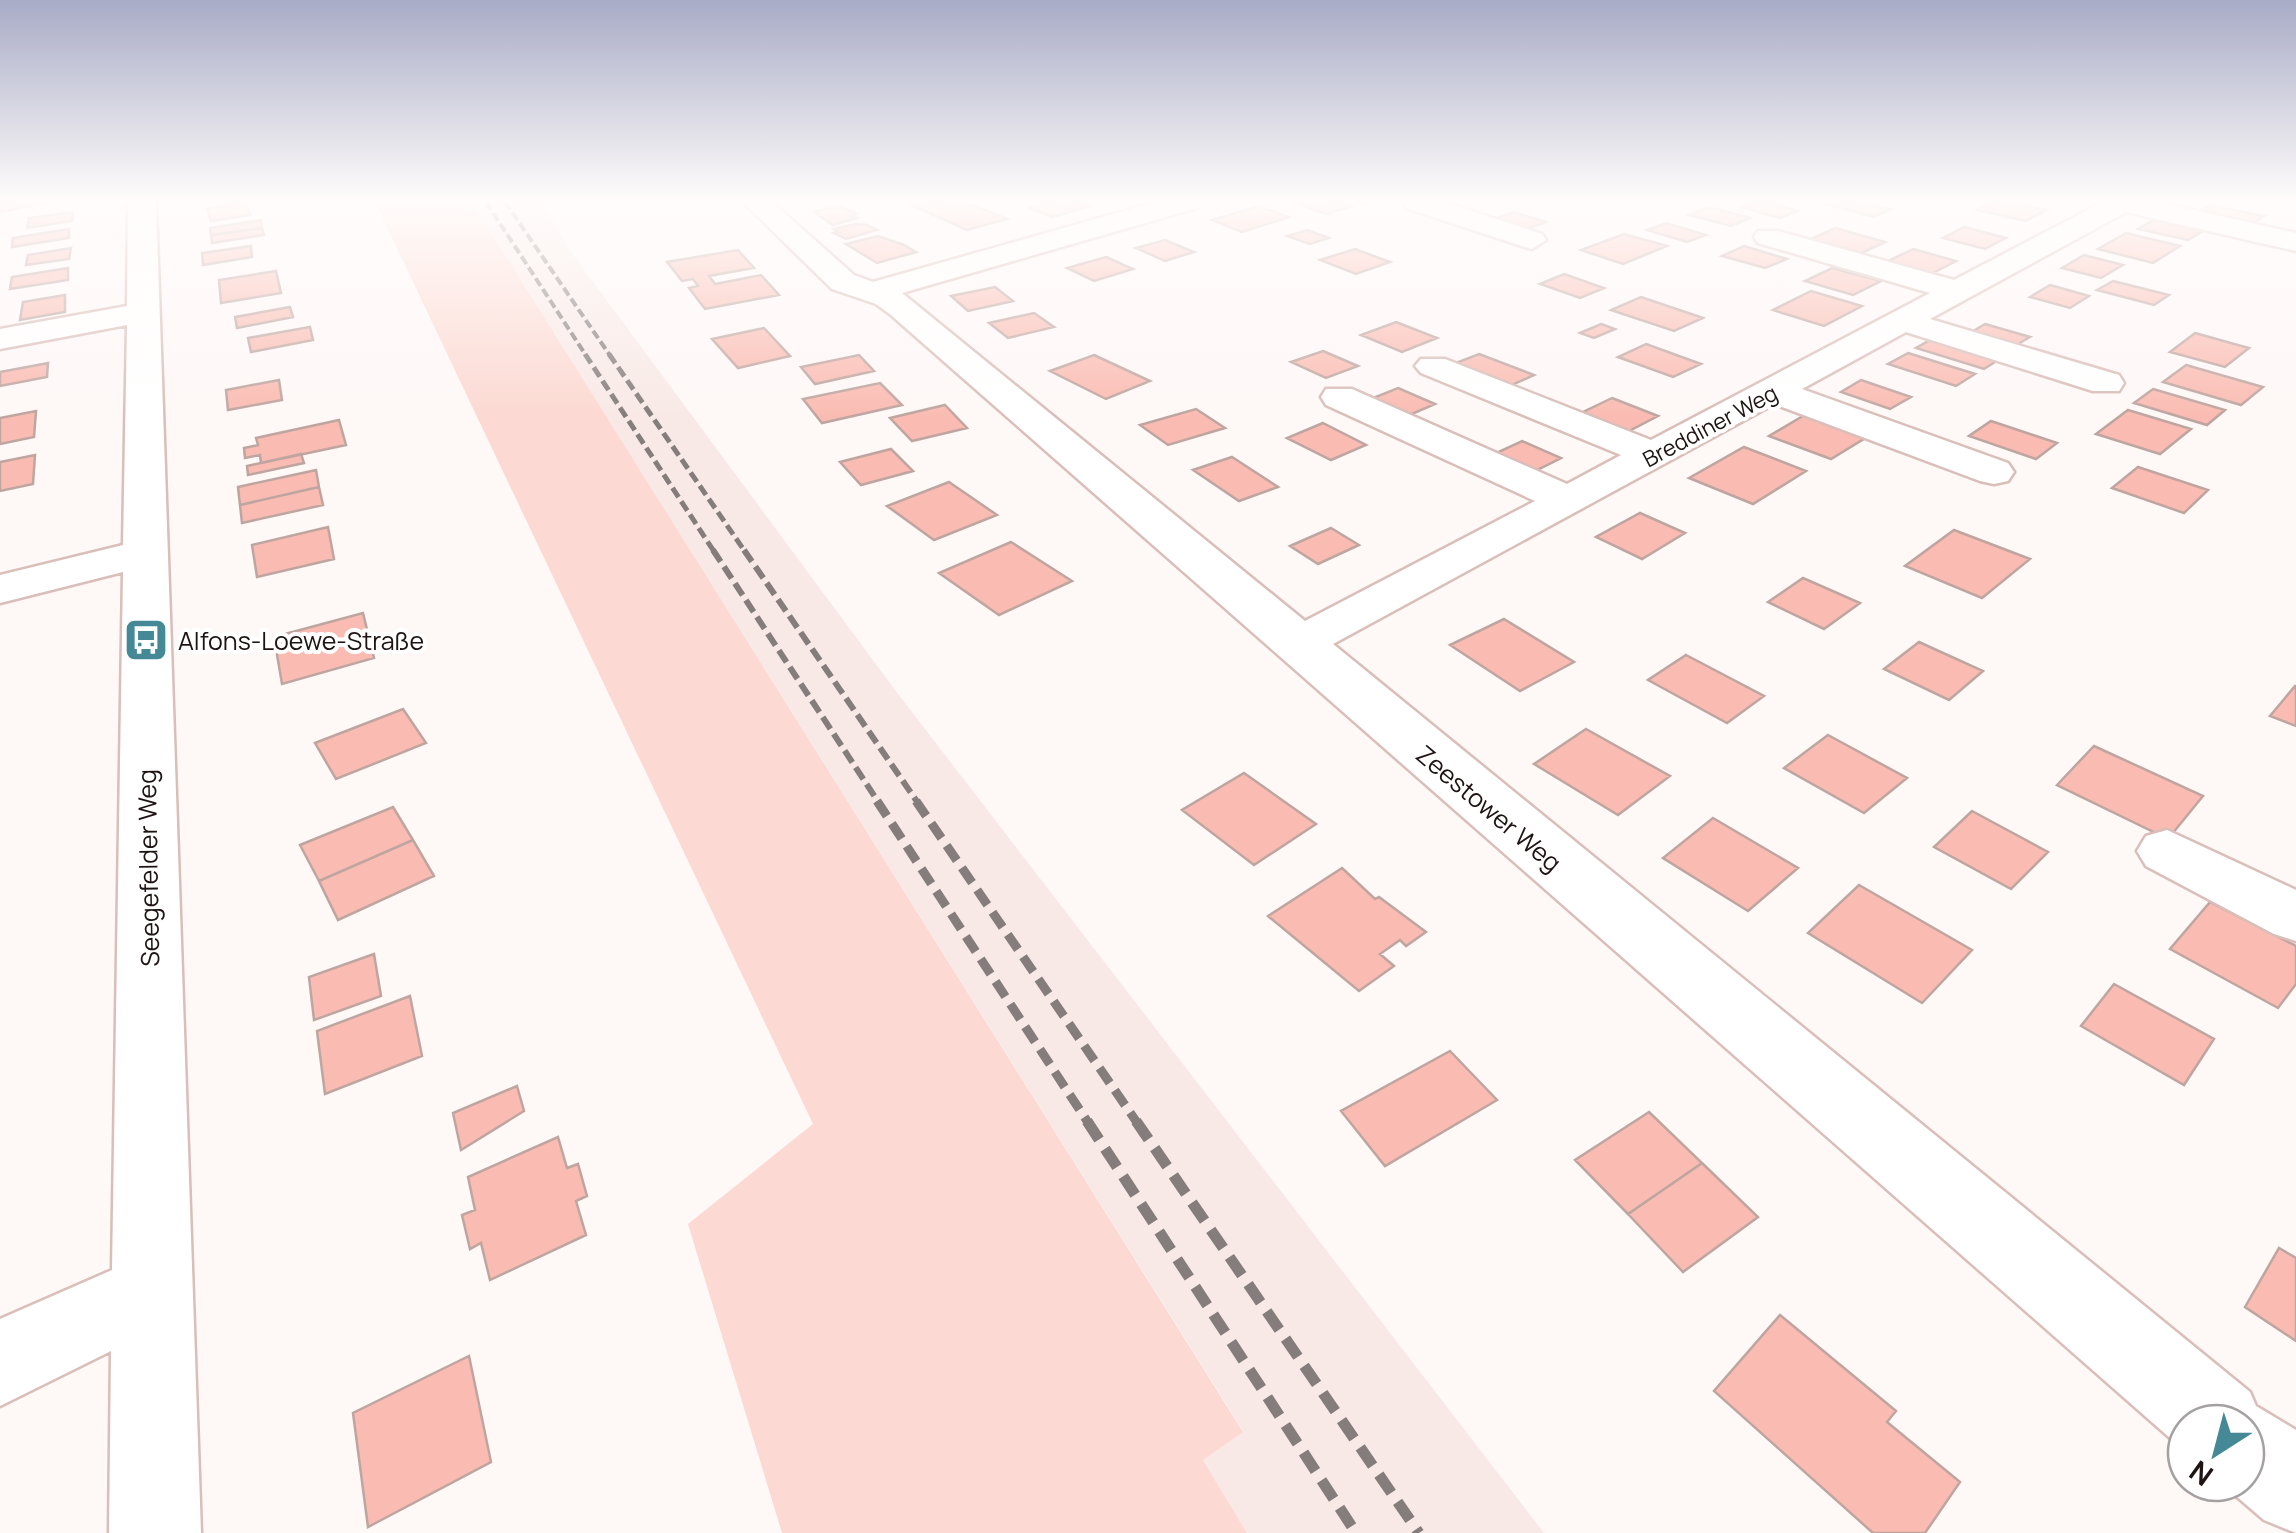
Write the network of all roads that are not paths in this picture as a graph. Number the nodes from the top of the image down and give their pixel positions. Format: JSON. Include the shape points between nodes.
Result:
{"nodes":[{"id":1,"x":144,"y":274,"type":"edge"},
{"id":2,"x":834,"y":274,"type":"edge"},
{"id":3,"x":937,"y":274,"type":"edge"},
{"id":4,"x":1896,"y":274,"type":"edge"},
{"id":5,"x":1990,"y":274,"type":"edge"},
{"id":6,"x":1957,"y":291,"type":"junction"},
{"id":7,"x":872,"y":292,"type":"junction"},
{"id":8,"x":145,"y":312,"type":"junction"},
{"id":9,"x":1903,"y":321,"type":"junction"},
{"id":10,"x":0,"y":338,"type":"edge"},
{"id":11,"x":1433,"y":366,"type":"dead end"},
{"id":12,"x":2106,"y":383,"type":"dead end"},
{"id":13,"x":1774,"y":391,"type":"junction"},
{"id":14,"x":1340,"y":397,"type":"dead end"},
{"id":15,"x":1656,"y":455,"type":"junction"},
{"id":16,"x":1994,"y":472,"type":"dead end"},
{"id":17,"x":1570,"y":501,"type":"junction"},
{"id":18,"x":146,"y":553,"type":"junction"},
{"id":19,"x":0,"y":589,"type":"edge"},
{"id":20,"x":1293,"y":643,"type":"junction"},
{"id":21,"x":2168,"y":851,"type":"dead end"},
{"id":22,"x":2296,"y":918,"type":"edge"},
{"id":23,"x":151,"y":1294,"type":"junction"},
{"id":24,"x":0,"y":1364,"type":"edge"},
{"id":25,"x":2194,"y":1403,"type":"edge"},
{"id":26,"x":2266,"y":1463,"type":"edge"},
{"id":27,"x":2296,"y":1488,"type":"edge"},
{"id":28,"x":155,"y":1533,"type":"edge"}],
"edges":[{"from":1,"to":8,"type":"street","name":"Seegefelder Weg"},
{"from":2,"to":7,"type":"street","name":"Zeestower Weg"},
{"from":3,"to":7,"type":"street"},
{"from":4,"to":6,"type":"street"},
{"from":5,"to":6,"type":"street","name":"Breddiner Weg"},
{"from":6,"to":9,"type":"street","name":"Breddiner Weg"},
{"from":7,"to":20,"type":"street","name":"Zeestower Weg","via":[[902,308]]},
{"from":8,"to":10,"type":"street"},
{"from":8,"to":18,"type":"street","name":"Seegefelder Weg"},
{"from":9,"to":12,"type":"street"},
{"from":9,"to":13,"type":"street","name":"Breddiner Weg"},
{"from":11,"to":15,"type":"street"},
{"from":13,"to":15,"type":"street","name":"Breddiner Weg"},
{"from":13,"to":16,"type":"street"},
{"from":14,"to":17,"type":"street"},
{"from":15,"to":17,"type":"street","name":"Breddiner Weg"},
{"from":17,"to":20,"type":"street","name":"Breddiner Weg"},
{"from":18,"to":19,"type":"street"},
{"from":18,"to":23,"type":"street","name":"Seegefelder Weg"},
{"from":20,"to":25,"type":"street","name":"Zeestower Weg"},
{"from":21,"to":22,"type":"street"},
{"from":23,"to":24,"type":"street"},
{"from":23,"to":28,"type":"street","name":"Seegefelder Weg"},
{"from":26,"to":27,"type":"street"}]}
